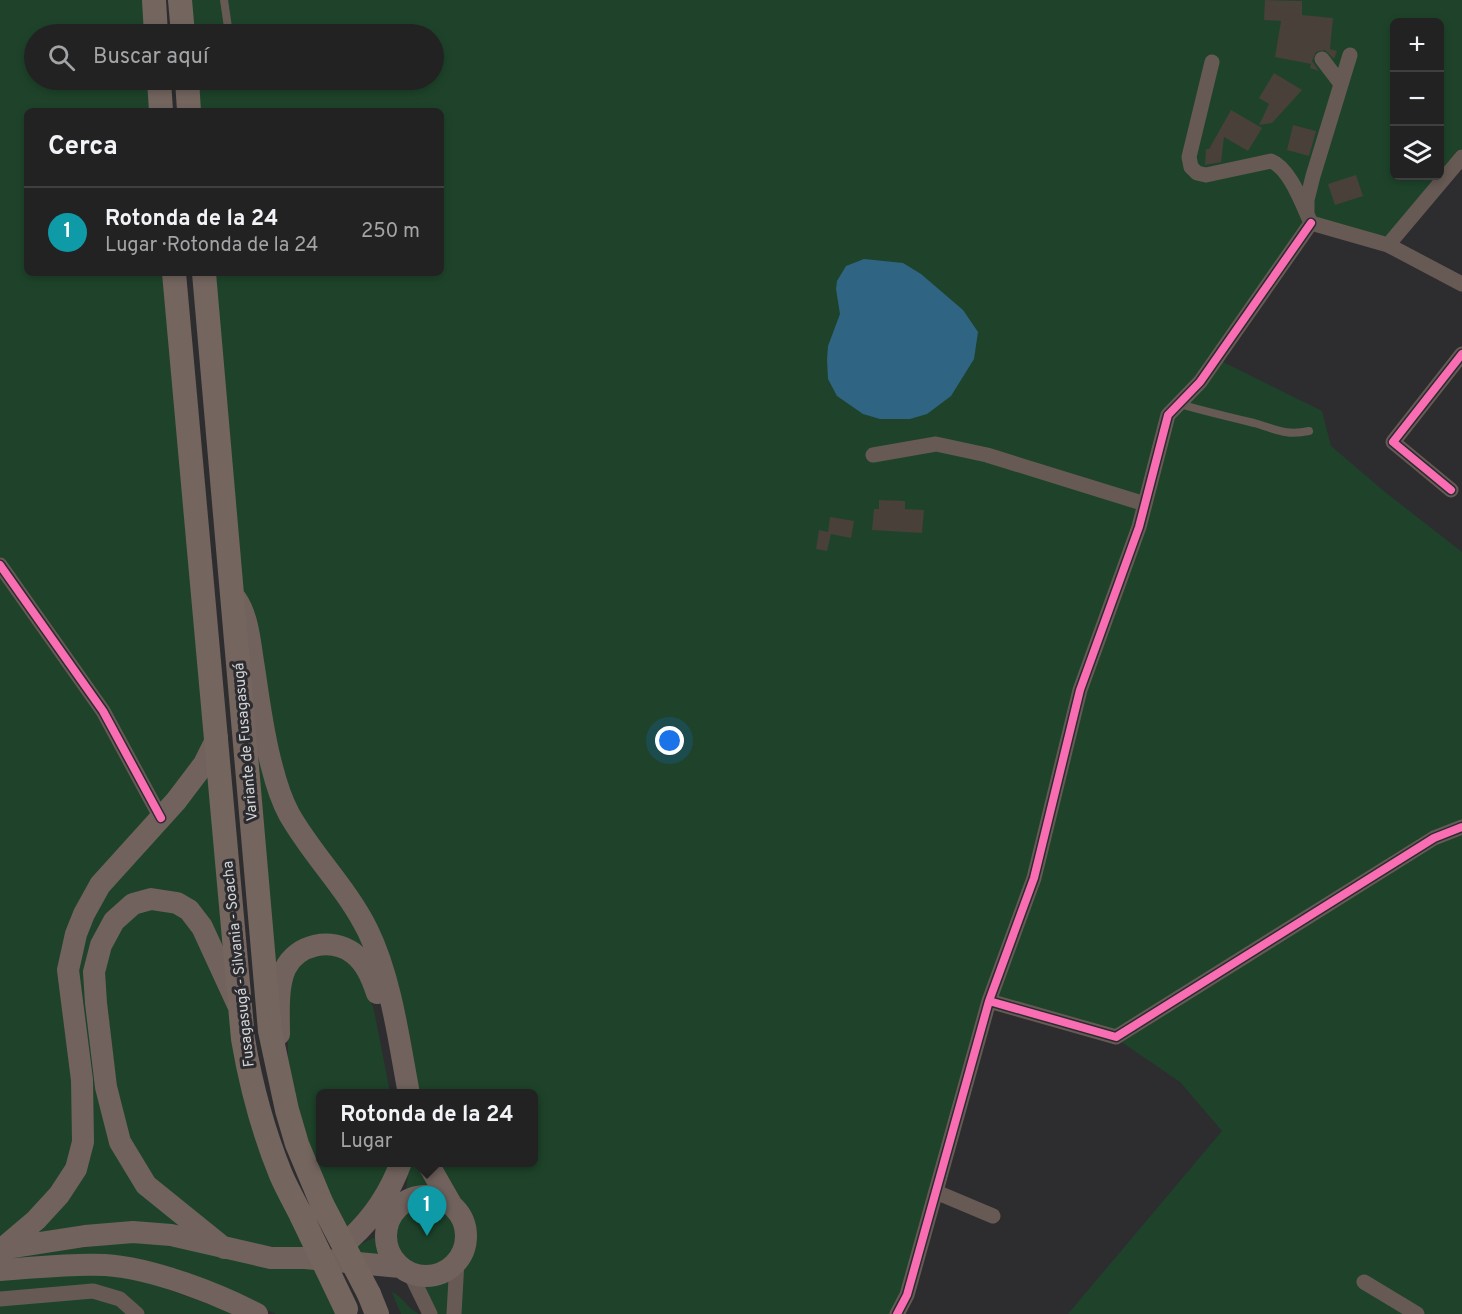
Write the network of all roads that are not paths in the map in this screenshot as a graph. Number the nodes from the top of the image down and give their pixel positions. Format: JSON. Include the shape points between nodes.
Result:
{"nodes":[{"id":1,"x":154,"y":0,"type":"edge"},
{"id":2,"x":180,"y":0,"type":"edge"},
{"id":3,"x":224,"y":0,"type":"edge"},
{"id":4,"x":155,"y":24,"type":"edge"},
{"id":5,"x":182,"y":24,"type":"edge"},
{"id":6,"x":228,"y":24,"type":"edge"},
{"id":7,"x":1350,"y":56,"type":"dead end"},
{"id":8,"x":1322,"y":59,"type":"dead end"},
{"id":9,"x":1212,"y":62,"type":"dead end"},
{"id":10,"x":1341,"y":84,"type":"junction"},
{"id":11,"x":160,"y":90,"type":"edge"},
{"id":12,"x":188,"y":90,"type":"edge"},
{"id":13,"x":161,"y":108,"type":"edge"},
{"id":14,"x":189,"y":108,"type":"edge"},
{"id":15,"x":1462,"y":157,"type":"edge"},
{"id":16,"x":1311,"y":223,"type":"junction"},
{"id":17,"x":1388,"y":245,"type":"junction"},
{"id":18,"x":174,"y":276,"type":"edge"},
{"id":19,"x":204,"y":276,"type":"edge"},
{"id":20,"x":1462,"y":284,"type":"edge"},
{"id":21,"x":1462,"y":354,"type":"edge"},
{"id":22,"x":1179,"y":404,"type":"junction"},
{"id":23,"x":1309,"y":431,"type":"dead end"},
{"id":24,"x":873,"y":454,"type":"dead end"},
{"id":25,"x":1451,"y":490,"type":"dead end"},
{"id":26,"x":1145,"y":504,"type":"junction"},
{"id":27,"x":0,"y":565,"type":"edge"},
{"id":28,"x":231,"y":594,"type":"junction"},
{"id":29,"x":217,"y":738,"type":"junction"},
{"id":30,"x":160,"y":818,"type":"junction"},
{"id":31,"x":1462,"y":826,"type":"edge"},
{"id":32,"x":989,"y":1001,"type":"junction"},
{"id":33,"x":241,"y":1010,"type":"junction"},
{"id":34,"x":279,"y":1075,"type":"junction"},
{"id":35,"x":398,"y":1089,"type":"edge"},
{"id":36,"x":408,"y":1089,"type":"edge"},
{"id":37,"x":399,"y":1167,"type":"edge"},
{"id":38,"x":400,"y":1167,"type":"edge"},
{"id":39,"x":430,"y":1167,"type":"edge"},
{"id":40,"x":936,"y":1192,"type":"junction"},
{"id":41,"x":451,"y":1204,"type":"junction"},
{"id":42,"x":993,"y":1216,"type":"dead end"},
{"id":43,"x":391,"y":1218,"type":"junction"},
{"id":44,"x":350,"y":1239,"type":"junction"},
{"id":45,"x":224,"y":1248,"type":"junction"},
{"id":46,"x":0,"y":1256,"type":"edge"},
{"id":47,"x":305,"y":1258,"type":"junction"},
{"id":48,"x":457,"y":1261,"type":"junction"},
{"id":49,"x":405,"y":1270,"type":"junction"},
{"id":50,"x":1364,"y":1282,"type":"dead end"},
{"id":51,"x":0,"y":1299,"type":"edge"},
{"id":52,"x":373,"y":1304,"type":"edge"},
{"id":53,"x":347,"y":1311,"type":"edge"},
{"id":54,"x":137,"y":1314,"type":"edge"},
{"id":55,"x":257,"y":1314,"type":"edge"},
{"id":56,"x":430,"y":1314,"type":"edge"},
{"id":57,"x":454,"y":1314,"type":"edge"},
{"id":58,"x":897,"y":1314,"type":"edge"},
{"id":59,"x":1417,"y":1314,"type":"edge"}],
"edges":[{"from":1,"to":4,"type":"highway"},
{"from":2,"to":5,"type":"highway"},
{"from":3,"to":6,"type":"lane"},
{"from":7,"to":10,"type":"street"},
{"from":8,"to":10,"type":"street"},
{"from":9,"to":16,"type":"street","via":[[1192,140],[1191,166],[1206,175],[1264,162],[1278,164]]},
{"from":10,"to":16,"type":"street","via":[[1307,200]]},
{"from":11,"to":13,"type":"highway"},
{"from":12,"to":14,"type":"highway"},
{"from":15,"to":17,"type":"street"},
{"from":16,"to":17,"type":"street"},
{"from":16,"to":22,"type":"street","via":[[1200,382]]},
{"from":17,"to":20,"type":"street"},
{"from":18,"to":29,"type":"highway","name":"Variante de Fusagasugá"},
{"from":19,"to":28,"type":"highway","name":"Variante de Fusagasugá"},
{"from":21,"to":25,"type":"street","via":[[1393,442]]},
{"from":22,"to":23,"type":"lane","via":[[1281,432]]},
{"from":22,"to":26,"type":"street","via":[[1168,415]]},
{"from":24,"to":26,"type":"street","via":[[936,444],[987,455]]},
{"from":26,"to":32,"type":"street","via":[[1080,690],[1034,878]]},
{"from":27,"to":30,"type":"street","via":[[103,711]]},
{"from":28,"to":34,"type":"highway","name":"Variante de Fusagasugá","via":[[265,984]]},
{"from":28,"to":36,"type":"main road","via":[[239,603],[248,630],[263,728],[279,791],[301,833],[368,930],[385,980]]},
{"from":29,"to":30,"type":"main road","via":[[204,764]]},
{"from":29,"to":33,"type":"highway","name":"Fusagasugá - Silvania - Soacha"},
{"from":30,"to":46,"type":"main road","via":[[100,885],[76,934],[68,970],[82,1080],[83,1142],[76,1169],[59,1195]]},
{"from":31,"to":32,"type":"street","via":[[1434,838],[1116,1037]]},
{"from":32,"to":40,"type":"street"},
{"from":33,"to":45,"type":"main road","via":[[202,927],[189,910],[166,900],[140,901],[123,912],[100,945],[96,1003],[106,1087],[120,1142],[146,1185]]},
{"from":33,"to":53,"type":"highway","name":"Fusagasugá - Silvania - Soacha","bridge":true,"via":[[259,1112],[282,1176]]},
{"from":34,"to":35,"type":"main road","via":[[280,996],[285,970],[304,949],[331,945],[353,953],[369,973],[382,1008]]},
{"from":34,"to":52,"type":"highway","name":"Variante de Fusagasugá","bridge":true,"via":[[297,1144]]},
{"from":37,"to":44,"type":"main road","via":[[377,1210]]},
{"from":38,"to":43,"type":"main road"},
{"from":39,"to":41,"type":"main road"},
{"from":40,"to":42,"type":"street"},
{"from":40,"to":58,"type":"street","via":[[907,1295]]},
{"from":41,"to":43,"type":"main road","via":[[436,1197],[420,1197],[407,1201]]},
{"from":41,"to":48,"type":"main road","via":[[461,1216],[466,1232],[464,1250]]},
{"from":43,"to":44,"type":"main road"},
{"from":43,"to":49,"type":"main road","via":[[386,1234],[388,1250]]},
{"from":44,"to":47,"type":"main road"},
{"from":45,"to":46,"type":"main road","via":[[171,1235],[133,1232],[85,1236]]},
{"from":45,"to":47,"type":"main road","via":[[271,1258]]},
{"from":46,"to":55,"type":"main road","via":[[127,1268],[172,1280]]},
{"from":47,"to":49,"type":"main road"},
{"from":48,"to":49,"type":"main road","via":[[435,1275]]},
{"from":48,"to":57,"type":"street"},
{"from":49,"to":56,"type":"street"},
{"from":50,"to":59,"type":"street"},
{"from":51,"to":54,"type":"street","via":[[93,1291],[120,1299]]}]}
